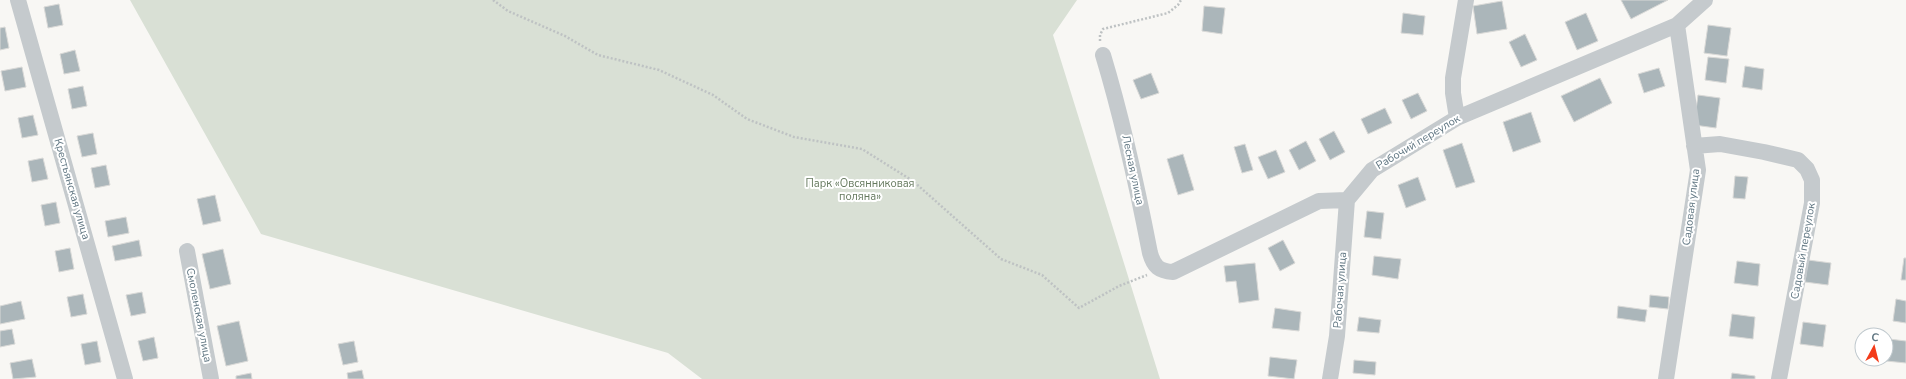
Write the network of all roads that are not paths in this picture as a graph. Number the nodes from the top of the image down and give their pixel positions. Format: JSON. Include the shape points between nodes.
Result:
{"nodes":[{"id":1,"x":18,"y":0,"type":"edge"},
{"id":2,"x":1466,"y":0,"type":"edge"},
{"id":3,"x":1705,"y":0,"type":"edge"},
{"id":4,"x":1677,"y":25,"type":"junction"},
{"id":5,"x":1103,"y":55,"type":"road end"},
{"id":6,"x":1457,"y":118,"type":"junction"},
{"id":7,"x":1694,"y":146,"type":"junction"},
{"id":8,"x":1347,"y":200,"type":"junction"},
{"id":9,"x":187,"y":251,"type":"dead end"},
{"id":10,"x":125,"y":379,"type":"edge"},
{"id":11,"x":211,"y":379,"type":"edge"},
{"id":12,"x":1330,"y":379,"type":"edge"},
{"id":13,"x":1666,"y":379,"type":"edge"},
{"id":14,"x":1779,"y":379,"type":"edge"}],
"edges":[{"from":1,"to":10,"type":"street","name":"Крестьянская улица"},
{"from":2,"to":6,"type":"street","via":[[1453,78]]},
{"from":3,"to":4,"type":"street"},
{"from":4,"to":6,"type":"street","name":"Рабочий переулок"},
{"from":4,"to":7,"type":"street","name":"Садовая улица"},
{"from":5,"to":8,"type":"street","name":"Лесная улица","via":[[1134,171],[1150,253],[1154,264],[1167,272],[1320,201]]},
{"from":6,"to":8,"type":"street","name":"Рабочий переулок","via":[[1372,170]]},
{"from":7,"to":13,"type":"street","name":"Садовая улица","via":[[1698,170]]},
{"from":7,"to":14,"type":"street","name":"Садовый переулок","via":[[1720,144],[1798,160],[1807,169],[1812,180],[1812,203]]},
{"from":8,"to":12,"type":"street","name":"Рабочая улица"},
{"from":9,"to":11,"type":"street","name":"Смоленская улица"}]}
